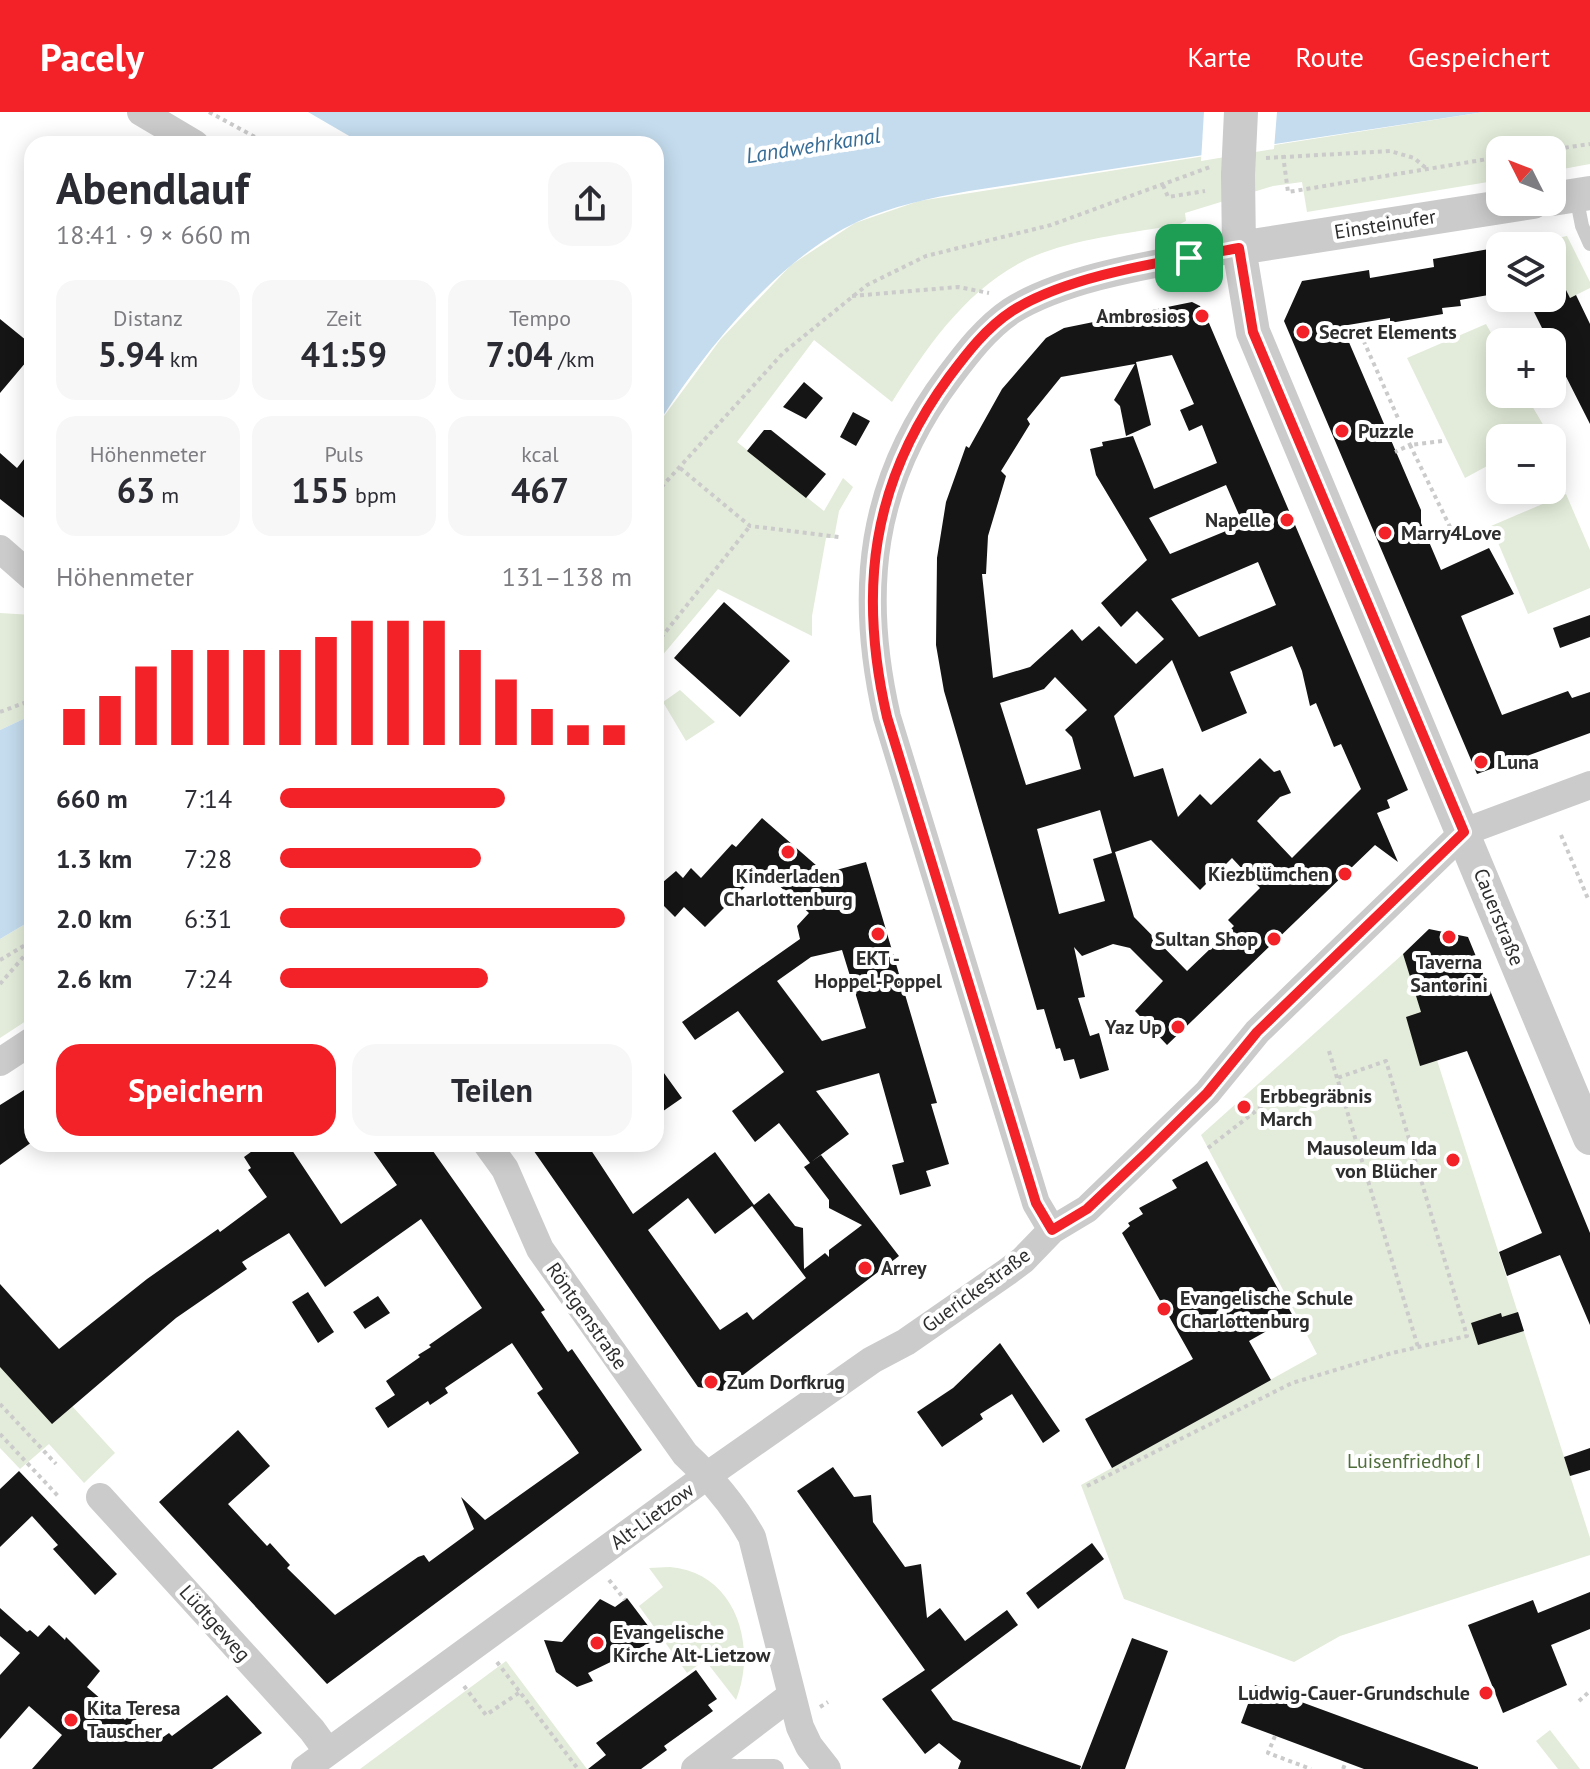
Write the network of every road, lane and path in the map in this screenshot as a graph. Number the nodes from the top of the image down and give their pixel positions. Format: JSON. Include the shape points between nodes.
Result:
{"nodes":[{"id":1,"x":141,"y":112,"type":"edge"},
{"id":2,"x":209,"y":112,"type":"edge"},
{"id":3,"x":1241,"y":112,"type":"edge"},
{"id":4,"x":182,"y":136,"type":"edge"},
{"id":5,"x":253,"y":136,"type":"edge"},
{"id":6,"x":1590,"y":144,"type":"edge"},
{"id":7,"x":1566,"y":148,"type":"edge"},
{"id":8,"x":1283,"y":155,"type":"junction"},
{"id":9,"x":1274,"y":157,"type":"dead end"},
{"id":10,"x":1486,"y":159,"type":"edge"},
{"id":11,"x":1426,"y":168,"type":"junction"},
{"id":12,"x":1201,"y":169,"type":"dead end"},
{"id":13,"x":1163,"y":185,"type":"junction"},
{"id":14,"x":1205,"y":191,"type":"dead end"},
{"id":15,"x":1573,"y":196,"type":"edge"},
{"id":16,"x":1486,"y":209,"type":"edge"},
{"id":17,"x":1590,"y":244,"type":"edge"},
{"id":18,"x":1239,"y":248,"type":"junction"},
{"id":19,"x":989,"y":293,"type":"dead end"},
{"id":20,"x":852,"y":296,"type":"junction"},
{"id":21,"x":1357,"y":326,"type":"dead end"},
{"id":22,"x":1442,"y":441,"type":"dead end"},
{"id":23,"x":1410,"y":445,"type":"junction"},
{"id":24,"x":1395,"y":452,"type":"dead end"},
{"id":25,"x":680,"y":468,"type":"junction"},
{"id":26,"x":664,"y":485,"type":"edge"},
{"id":27,"x":750,"y":526,"type":"junction"},
{"id":28,"x":1453,"y":533,"type":"dead end"},
{"id":29,"x":839,"y":537,"type":"dead end"},
{"id":30,"x":0,"y":549,"type":"edge"},
{"id":31,"x":18,"y":576,"type":"edge"},
{"id":32,"x":664,"y":634,"type":"edge"},
{"id":33,"x":24,"y":703,"type":"edge"},
{"id":34,"x":0,"y":712,"type":"edge"},
{"id":35,"x":1590,"y":785,"type":"edge"},
{"id":36,"x":1464,"y":832,"type":"junction"},
{"id":37,"x":1561,"y":835,"type":"dead end"},
{"id":38,"x":1589,"y":901,"type":"edge"},
{"id":39,"x":24,"y":948,"type":"edge"},
{"id":40,"x":24,"y":954,"type":"edge"},
{"id":41,"x":0,"y":960,"type":"edge"},
{"id":42,"x":0,"y":984,"type":"edge"},
{"id":43,"x":24,"y":1046,"type":"edge"},
{"id":44,"x":1329,"y":1051,"type":"dead end"},
{"id":45,"x":0,"y":1062,"type":"edge"},
{"id":46,"x":1337,"y":1078,"type":"junction"},
{"id":47,"x":1265,"y":1104,"type":"dead end"},
{"id":48,"x":1590,"y":1138,"type":"edge"},
{"id":49,"x":1208,"y":1148,"type":"dead end"},
{"id":50,"x":493,"y":1152,"type":"edge"},
{"id":51,"x":1052,"y":1230,"type":"junction"},
{"id":52,"x":1418,"y":1347,"type":"junction"},
{"id":53,"x":0,"y":1404,"type":"edge"},
{"id":54,"x":0,"y":1434,"type":"edge"},
{"id":55,"x":56,"y":1464,"type":"dead end"},
{"id":56,"x":708,"y":1475,"type":"junction"},
{"id":57,"x":1087,"y":1486,"type":"dead end"},
{"id":58,"x":58,"y":1496,"type":"dead end"},
{"id":59,"x":100,"y":1497,"type":"dead end"},
{"id":60,"x":606,"y":1575,"type":"dead end"},
{"id":61,"x":625,"y":1600,"type":"dead end"},
{"id":62,"x":493,"y":1657,"type":"dead end"},
{"id":63,"x":460,"y":1681,"type":"dead end"},
{"id":64,"x":1590,"y":1691,"type":"edge"},
{"id":65,"x":520,"y":1692,"type":"junction"},
{"id":66,"x":792,"y":1695,"type":"junction"},
{"id":67,"x":1579,"y":1701,"type":"dead end"},
{"id":68,"x":1275,"y":1736,"type":"dead end"},
{"id":69,"x":328,"y":1752,"type":"junction"},
{"id":70,"x":1346,"y":1762,"type":"dead end"},
{"id":71,"x":697,"y":1768,"type":"edge"},
{"id":72,"x":305,"y":1769,"type":"edge"},
{"id":73,"x":578,"y":1769,"type":"edge"},
{"id":74,"x":737,"y":1769,"type":"edge"},
{"id":75,"x":774,"y":1769,"type":"edge"},
{"id":76,"x":827,"y":1769,"type":"edge"},
{"id":77,"x":1311,"y":1769,"type":"edge"},
{"id":78,"x":1343,"y":1769,"type":"edge"}],
"edges":[{"from":1,"to":4,"type":"street"},
{"from":2,"to":5,"type":"path"},
{"from":3,"to":18,"type":"street","name":"Cauerstraße","bridge":true},
{"from":6,"to":7,"type":"path"},
{"from":8,"to":9,"type":"path"},
{"from":8,"to":11,"type":"path","via":[[1390,151]]},
{"from":8,"to":11,"type":"path","via":[[1288,192]]},
{"from":10,"to":11,"type":"path"},
{"from":12,"to":13,"type":"path"},
{"from":13,"to":14,"type":"path","via":[[1168,197]]},
{"from":13,"to":20,"type":"path","via":[[1051,225],[926,256]]},
{"from":15,"to":17,"type":"lane"},
{"from":16,"to":18,"type":"street","name":"Einsteinufer"},
{"from":18,"to":36,"type":"street","name":"Cauerstraße","via":[[1253,332]]},
{"from":18,"to":51,"type":"street","via":[[1075,283],[1010,312],[986,332],[937,395],[885,496],[875,550],[873,617],[884,705],[1036,1203]]},
{"from":19,"to":20,"type":"path","via":[[958,287]]},
{"from":20,"to":25,"type":"path","via":[[783,353]]},
{"from":21,"to":23,"type":"path"},
{"from":22,"to":23,"type":"path"},
{"from":23,"to":24,"type":"path"},
{"from":23,"to":28,"type":"path"},
{"from":25,"to":26,"type":"path"},
{"from":25,"to":27,"type":"path"},
{"from":27,"to":29,"type":"path"},
{"from":27,"to":32,"type":"path"},
{"from":30,"to":31,"type":"street"},
{"from":33,"to":34,"type":"path"},
{"from":35,"to":36,"type":"street","name":"Guerickestraße"},
{"from":36,"to":48,"type":"street","name":"Cauerstraße"},
{"from":36,"to":51,"type":"street","name":"Guerickestraße","via":[[1257,1032],[1207,1093],[1145,1154],[1087,1209]]},
{"from":37,"to":38,"type":"path"},
{"from":39,"to":41,"type":"path"},
{"from":40,"to":42,"type":"path"},
{"from":43,"to":45,"type":"street"},
{"from":44,"to":46,"type":"path"},
{"from":46,"to":52,"type":"path"},
{"from":46,"to":52,"type":"path","via":[[1386,1061],[1397,1091],[1467,1336]]},
{"from":47,"to":49,"type":"path"},
{"from":50,"to":56,"type":"street","name":"Röntgenstraße","via":[[540,1249],[685,1454]]},
{"from":51,"to":56,"type":"street","name":"Guerickestraße","via":[[1015,1266]]},
{"from":52,"to":57,"type":"path","via":[[1292,1383]]},
{"from":53,"to":55,"type":"path"},
{"from":54,"to":58,"type":"path"},
{"from":56,"to":66,"type":"street","name":"Alt-Lietzow","via":[[752,1537]]},
{"from":56,"to":69,"type":"street","name":"Alt-Lietzow"},
{"from":59,"to":69,"type":"street","name":"Lüdtgeweg"},
{"from":60,"to":61,"type":"path"},
{"from":62,"to":65,"type":"path"},
{"from":63,"to":65,"type":"path","via":[[486,1715]]},
{"from":64,"to":67,"type":"path"},
{"from":65,"to":73,"type":"path"},
{"from":66,"to":71,"type":"street"},
{"from":66,"to":76,"type":"street","name":"Alt-Lietzow","via":[[804,1737]]},
{"from":68,"to":77,"type":"path","via":[[1268,1753]]},
{"from":69,"to":72,"type":"street","name":"Alt-Lietzow"},
{"from":70,"to":78,"type":"path"},
{"from":71,"to":74,"type":"street"},
{"from":74,"to":75,"type":"street"}]}
